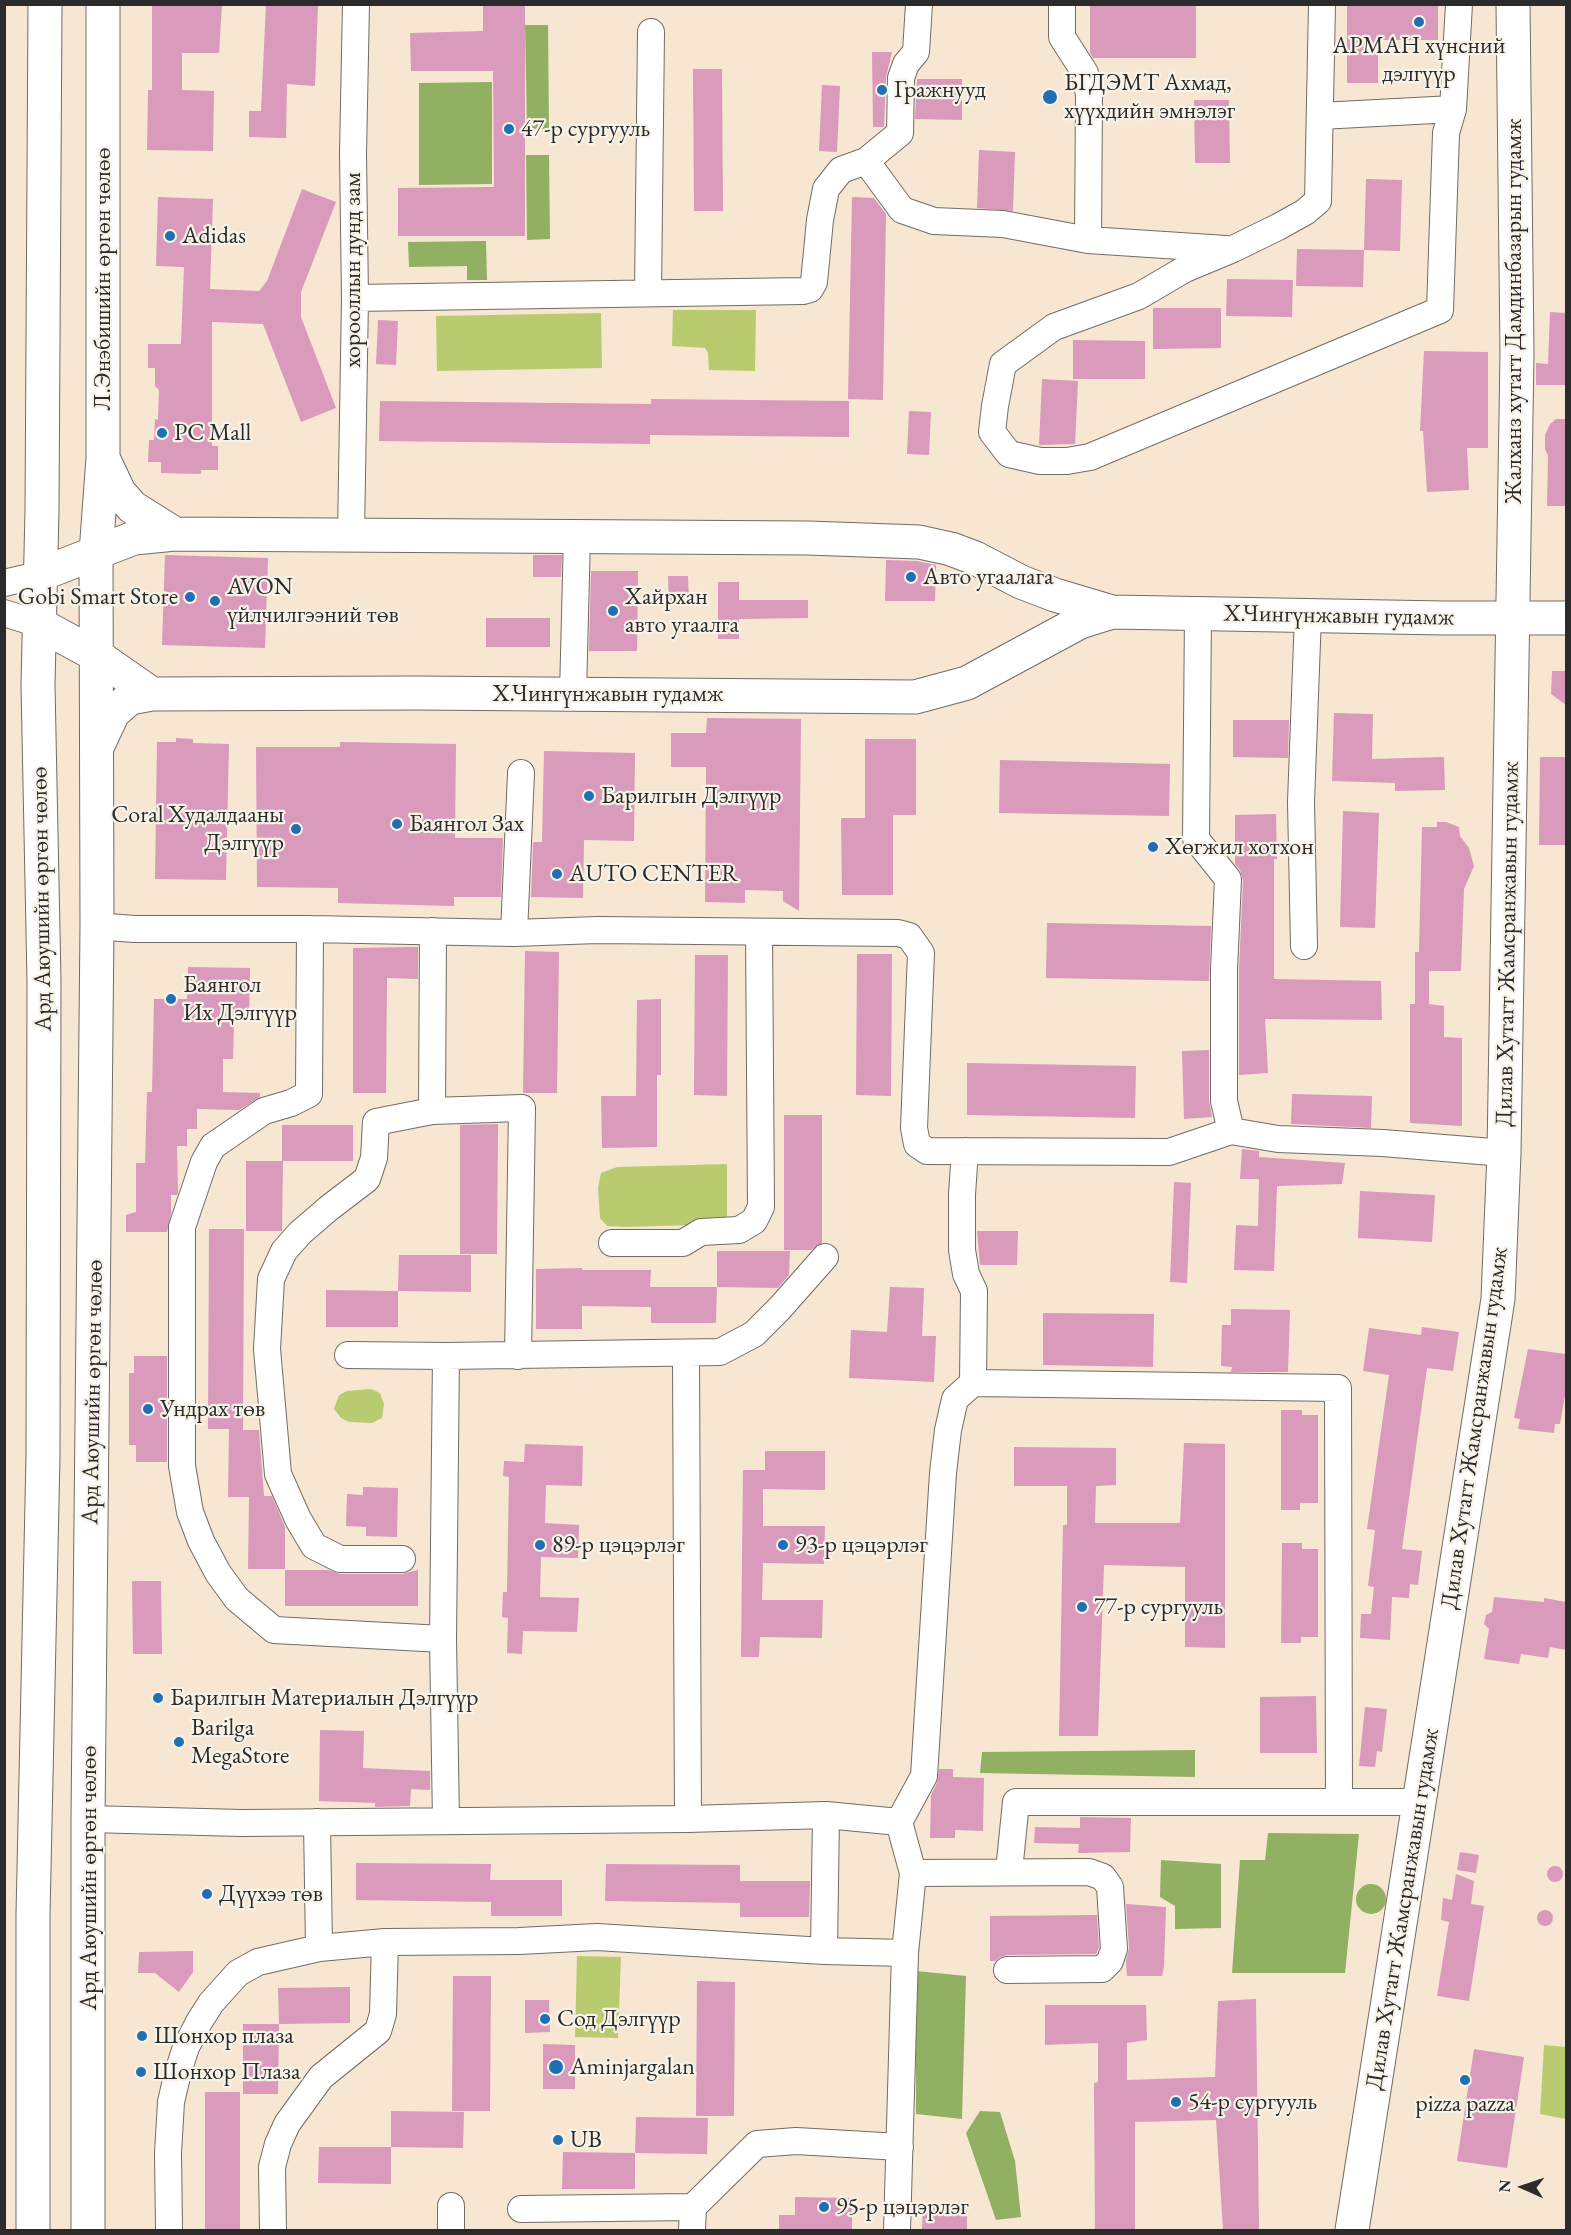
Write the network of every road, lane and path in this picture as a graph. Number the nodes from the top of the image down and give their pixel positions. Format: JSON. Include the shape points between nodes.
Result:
{"nodes":[{"id":1,"x":45,"y":4,"type":"edge"},
{"id":2,"x":103,"y":4,"type":"edge"},
{"id":3,"x":356,"y":4,"type":"edge"},
{"id":4,"x":919,"y":4,"type":"edge"},
{"id":5,"x":1062,"y":4,"type":"edge"},
{"id":6,"x":1322,"y":4,"type":"edge"},
{"id":7,"x":1460,"y":4,"type":"edge"},
{"id":8,"x":1513,"y":4,"type":"edge"},
{"id":9,"x":651,"y":32,"type":"dead end"},
{"id":10,"x":1453,"y":109,"type":"junction"},
{"id":11,"x":1320,"y":116,"type":"junction"},
{"id":12,"x":866,"y":161,"type":"junction"},
{"id":13,"x":1088,"y":240,"type":"junction"},
{"id":14,"x":1233,"y":249,"type":"junction"},
{"id":15,"x":648,"y":293,"type":"junction"},
{"id":16,"x":355,"y":298,"type":"junction"},
{"id":17,"x":103,"y":458,"type":"junction"},
{"id":18,"x":175,"y":534,"type":"junction"},
{"id":19,"x":351,"y":535,"type":"junction"},
{"id":20,"x":577,"y":536,"type":"junction"},
{"id":21,"x":96,"y":553,"type":"junction"},
{"id":22,"x":39,"y":575,"type":"junction"},
{"id":23,"x":4,"y":583,"type":"edge"},
{"id":24,"x":1112,"y":612,"type":"junction"},
{"id":25,"x":1198,"y":613,"type":"junction"},
{"id":26,"x":4,"y":614,"type":"edge"},
{"id":27,"x":1308,"y":615,"type":"junction"},
{"id":28,"x":1513,"y":618,"type":"junction"},
{"id":29,"x":1566,"y":618,"type":"edge"},
{"id":30,"x":39,"y":624,"type":"junction"},
{"id":31,"x":96,"y":655,"type":"junction"},
{"id":32,"x":152,"y":694,"type":"junction"},
{"id":33,"x":573,"y":694,"type":"junction"},
{"id":34,"x":96,"y":751,"type":"junction"},
{"id":35,"x":521,"y":773,"type":"dead end"},
{"id":36,"x":97,"y":926,"type":"junction"},
{"id":37,"x":310,"y":928,"type":"junction"},
{"id":38,"x":433,"y":931,"type":"junction"},
{"id":39,"x":759,"y":932,"type":"junction"},
{"id":40,"x":514,"y":933,"type":"junction"},
{"id":41,"x":1304,"y":946,"type":"dead end"},
{"id":42,"x":432,"y":1111,"type":"junction"},
{"id":43,"x":1231,"y":1131,"type":"junction"},
{"id":44,"x":965,"y":1151,"type":"junction"},
{"id":45,"x":1504,"y":1153,"type":"junction"},
{"id":46,"x":612,"y":1244,"type":"dead end"},
{"id":47,"x":825,"y":1257,"type":"dead end"},
{"id":48,"x":686,"y":1354,"type":"junction"},
{"id":49,"x":348,"y":1355,"type":"dead end"},
{"id":50,"x":446,"y":1356,"type":"junction"},
{"id":51,"x":518,"y":1356,"type":"junction"},
{"id":52,"x":973,"y":1383,"type":"junction"},
{"id":53,"x":43,"y":1456,"type":"junction"},
{"id":54,"x":93,"y":1474,"type":"junction"},
{"id":55,"x":402,"y":1559,"type":"dead end"},
{"id":56,"x":443,"y":1639,"type":"junction"},
{"id":57,"x":1339,"y":1801,"type":"junction"},
{"id":58,"x":1420,"y":1802,"type":"junction"},
{"id":59,"x":826,"y":1815,"type":"junction"},
{"id":60,"x":88,"y":1819,"type":"junction"},
{"id":61,"x":688,"y":1819,"type":"junction"},
{"id":62,"x":446,"y":1821,"type":"junction"},
{"id":63,"x":317,"y":1822,"type":"junction"},
{"id":64,"x":899,"y":1822,"type":"junction"},
{"id":65,"x":1009,"y":1871,"type":"junction"},
{"id":66,"x":913,"y":1873,"type":"junction"},
{"id":67,"x":385,"y":1942,"type":"junction"},
{"id":68,"x":319,"y":1948,"type":"junction"},
{"id":69,"x":824,"y":1951,"type":"junction"},
{"id":70,"x":905,"y":1953,"type":"junction"},
{"id":71,"x":1007,"y":1970,"type":"dead end"},
{"id":72,"x":900,"y":2147,"type":"junction"},
{"id":73,"x":521,"y":2210,"type":"dead end"},
{"id":74,"x":693,"y":2219,"type":"edge"},
{"id":75,"x":33,"y":2230,"type":"edge"},
{"id":76,"x":88,"y":2230,"type":"edge"},
{"id":77,"x":169,"y":2230,"type":"edge"},
{"id":78,"x":273,"y":2230,"type":"edge"},
{"id":79,"x":897,"y":2230,"type":"edge"},
{"id":80,"x":1352,"y":2230,"type":"edge"}],
"edges":[{"from":1,"to":22,"type":"main road"},
{"from":2,"to":17,"type":"main road","name":"Л.Энэбишийн өргөн чөлөө"},
{"from":3,"to":16,"type":"street","name":"хорооллын дунд зам"},
{"from":4,"to":12,"type":"street","via":[[916,52],[901,78],[900,133]]},
{"from":5,"to":13,"type":"street","via":[[1062,38],[1085,73],[1089,95]]},
{"from":6,"to":11,"type":"street"},
{"from":7,"to":10,"type":"street"},
{"from":8,"to":28,"type":"main road","name":"Жалханз хутагт Дамдинбазарын гудамж","via":[[1517,354]]},
{"from":9,"to":15,"type":"street"},
{"from":10,"to":11,"type":"street"},
{"from":10,"to":14,"type":"street","via":[[1446,133],[1440,310],[1090,457],[1040,460],[1009,454],[992,432],[1003,364],[1054,327],[1139,296],[1185,269]]},
{"from":11,"to":14,"type":"street","via":[[1318,201],[1305,212]]},
{"from":12,"to":13,"type":"street","via":[[902,210],[934,221],[1003,224]]},
{"from":12,"to":15,"type":"street","via":[[841,170],[826,189],[810,289]]},
{"from":13,"to":14,"type":"street"},
{"from":15,"to":16,"type":"street"},
{"from":16,"to":19,"type":"street","name":"хорооллын дунд зам"},
{"from":17,"to":18,"type":"main road","via":[[119,492],[132,507]]},
{"from":17,"to":21,"type":"main road","name":"Л.Энэбишийн өргөн чөлөө"},
{"from":18,"to":19,"type":"main road","name":"Х.Чингүнжавын гудамж"},
{"from":18,"to":21,"type":"main road","name":"Х.Чингүнжавын гудамж","via":[[134,538]]},
{"from":19,"to":20,"type":"main road","name":"Х.Чингүнжавын гудамж"},
{"from":20,"to":24,"type":"main road","name":"Х.Чингүнжавын гудамж","via":[[919,542],[951,549],[1055,595]]},
{"from":20,"to":33,"type":"street"},
{"from":21,"to":22,"type":"main road","name":"Х.Чингүнжавын гудамж"},
{"from":21,"to":31,"type":"main road","name":"Ард Аюушийн өргөн чөлөө"},
{"from":22,"to":23,"type":"street"},
{"from":22,"to":30,"type":"main road","name":"Ард Аюушийн өргөн чөлөө"},
{"from":24,"to":25,"type":"main road","name":"Х.Чингүнжавын гудамж"},
{"from":24,"to":33,"type":"main road","name":"Х.Чингүнжавын гудамж","via":[[1080,622],[967,683],[915,697]]},
{"from":25,"to":27,"type":"main road","name":"Х.Чингүнжавын гудамж"},
{"from":25,"to":43,"type":"street","via":[[1196,839],[1228,879],[1224,1101]]},
{"from":26,"to":30,"type":"street"},
{"from":27,"to":28,"type":"main road","name":"Х.Чингүнжавын гудамж"},
{"from":27,"to":41,"type":"street","via":[[1301,802]]},
{"from":28,"to":29,"type":"main road","name":"Х.Чингүнжавын гудамж"},
{"from":28,"to":45,"type":"main road","name":"Дилав Хутагт Жамсранжавын гудамж"},
{"from":30,"to":31,"type":"main road"},
{"from":30,"to":53,"type":"main road","name":"Ард Аюушийн өргөн чөлөө","via":[[44,981]]},
{"from":31,"to":32,"type":"main road"},
{"from":31,"to":34,"type":"main road","name":"Ард Аюушийн өргөн чөлөө"},
{"from":32,"to":33,"type":"main road","name":"Х.Чингүнжавын гудамж"},
{"from":32,"to":34,"type":"main road","name":"Х.Чингүнжавын гудамж","via":[[130,698],[113,712]]},
{"from":34,"to":36,"type":"main road","name":"Ард Аюушийн өргөн чөлөө"},
{"from":35,"to":40,"type":"street"},
{"from":36,"to":37,"type":"street"},
{"from":36,"to":54,"type":"main road","name":"Ард Аюушийн өргөн чөлөө"},
{"from":37,"to":38,"type":"street"},
{"from":37,"to":56,"type":"street","via":[[309,1094],[264,1111],[213,1146],[182,1227],[182,1466],[190,1512],[218,1573],[237,1599],[274,1630]]},
{"from":38,"to":40,"type":"street"},
{"from":38,"to":42,"type":"street"},
{"from":39,"to":40,"type":"street"},
{"from":39,"to":44,"type":"street","via":[[909,936],[921,953],[914,1128],[917,1144],[927,1151]]},
{"from":39,"to":46,"type":"street","via":[[761,1207],[754,1221],[739,1230],[701,1232],[683,1243]]},
{"from":42,"to":51,"type":"street","via":[[522,1108]]},
{"from":42,"to":55,"type":"street","via":[[376,1122],[374,1158],[367,1179],[300,1233],[284,1251],[271,1279],[267,1349],[278,1474],[298,1519],[314,1546],[340,1559]]},
{"from":43,"to":44,"type":"street","via":[[1169,1152]]},
{"from":43,"to":45,"type":"street","via":[[1278,1139]]},
{"from":44,"to":52,"type":"street","via":[[962,1250],[974,1291]]},
{"from":45,"to":58,"type":"main road","name":"Дилав Хутагт Жамсранжавын гудамж","via":[[1498,1299]]},
{"from":47,"to":48,"type":"street","via":[[754,1334],[720,1352]]},
{"from":48,"to":51,"type":"street"},
{"from":48,"to":61,"type":"street"},
{"from":49,"to":50,"type":"street"},
{"from":50,"to":51,"type":"street"},
{"from":50,"to":56,"type":"street"},
{"from":52,"to":57,"type":"street","via":[[1338,1388]]},
{"from":52,"to":64,"type":"street","via":[[956,1399],[948,1430],[924,1776]]},
{"from":53,"to":54,"type":"main road","via":[[50,1472],[65,1484],[85,1481]]},
{"from":53,"to":75,"type":"main road","name":"Ард Аюушийн өргөн чөлөө","via":[[33,1915]]},
{"from":54,"to":60,"type":"main road","name":"Ард Аюушийн өргөн чөлөө"},
{"from":56,"to":62,"type":"street"},
{"from":57,"to":58,"type":"street"},
{"from":57,"to":65,"type":"street","via":[[1016,1802]]},
{"from":58,"to":80,"type":"main road","name":"Дилав Хутагт Жамсранжавын гудамж"},
{"from":59,"to":61,"type":"street"},
{"from":59,"to":64,"type":"street"},
{"from":59,"to":69,"type":"street"},
{"from":60,"to":63,"type":"street"},
{"from":60,"to":76,"type":"main road","name":"Ард Аюушийн өргөн чөлөө"},
{"from":61,"to":62,"type":"street"},
{"from":62,"to":63,"type":"street"},
{"from":63,"to":68,"type":"street"},
{"from":64,"to":66,"type":"street"},
{"from":65,"to":66,"type":"street"},
{"from":65,"to":71,"type":"street","via":[[1089,1872],[1103,1877],[1110,1887],[1114,1949],[1102,1969]]},
{"from":66,"to":70,"type":"street"},
{"from":67,"to":68,"type":"street"},
{"from":67,"to":69,"type":"street","via":[[597,1937]]},
{"from":67,"to":78,"type":"street","via":[[383,2014],[378,2031],[321,2077],[287,2124],[278,2144],[272,2167]]},
{"from":68,"to":77,"type":"street","via":[[247,1967],[221,1990],[199,2022],[186,2047],[171,2102]]},
{"from":69,"to":70,"type":"street"},
{"from":70,"to":72,"type":"street"},
{"from":72,"to":74,"type":"street","via":[[796,2141],[757,2144]]},
{"from":72,"to":79,"type":"street"},
{"from":73,"to":74,"type":"street"}]}
